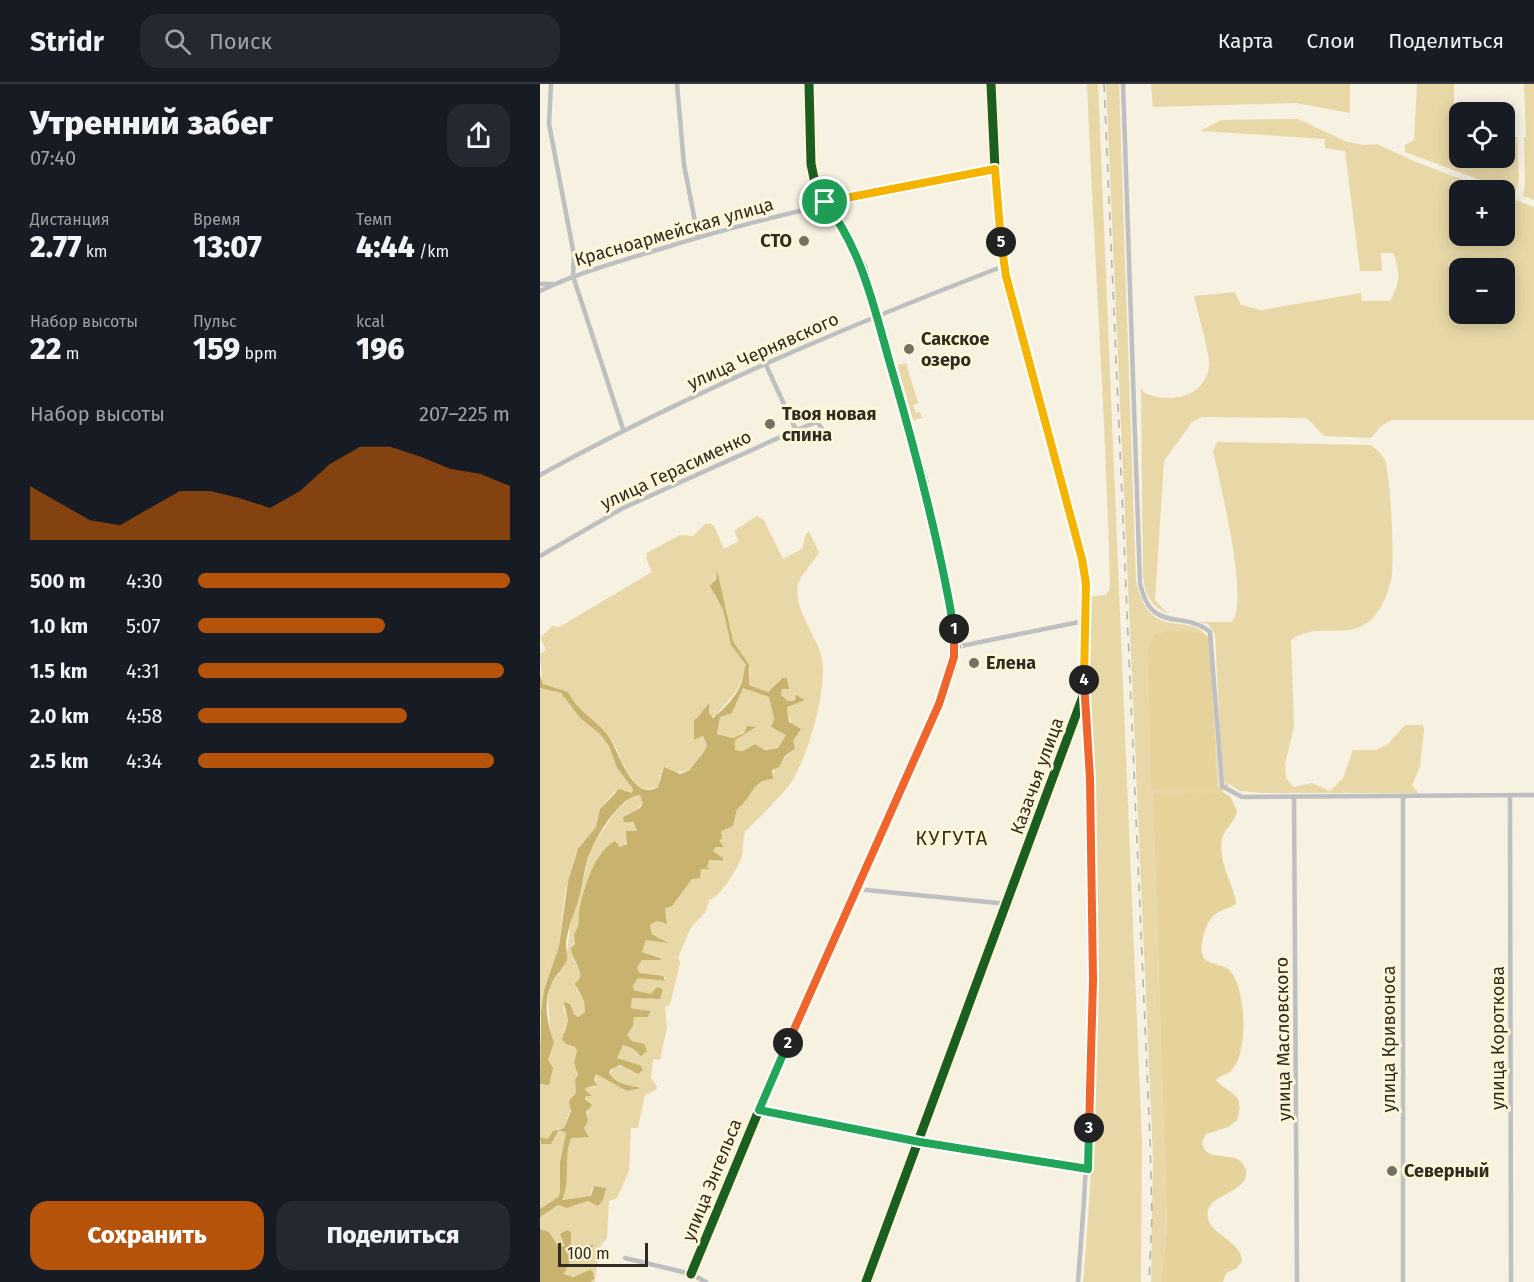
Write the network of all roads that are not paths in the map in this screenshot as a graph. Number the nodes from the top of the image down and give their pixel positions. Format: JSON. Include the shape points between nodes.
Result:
{"nodes":[{"id":1,"x":551,"y":84,"type":"edge"},
{"id":2,"x":677,"y":84,"type":"edge"},
{"id":3,"x":809,"y":84,"type":"edge"},
{"id":4,"x":991,"y":84,"type":"edge"},
{"id":5,"x":1124,"y":84,"type":"edge"},
{"id":6,"x":995,"y":169,"type":"junction"},
{"id":7,"x":825,"y":202,"type":"junction"},
{"id":8,"x":698,"y":237,"type":"junction"},
{"id":9,"x":1004,"y":266,"type":"junction"},
{"id":10,"x":573,"y":276,"type":"junction"},
{"id":11,"x":540,"y":284,"type":"edge"},
{"id":12,"x":555,"y":284,"type":"junction"},
{"id":13,"x":540,"y":291,"type":"edge"},
{"id":14,"x":876,"y":315,"type":"junction"},
{"id":15,"x":765,"y":363,"type":"junction"},
{"id":16,"x":623,"y":429,"type":"junction"},
{"id":17,"x":796,"y":430,"type":"junction"},
{"id":18,"x":824,"y":430,"type":"dead end"},
{"id":19,"x":540,"y":475,"type":"edge"},
{"id":20,"x":540,"y":556,"type":"edge"},
{"id":21,"x":1084,"y":621,"type":"junction"},
{"id":22,"x":956,"y":647,"type":"junction"},
{"id":23,"x":1083,"y":696,"type":"junction"},
{"id":24,"x":1510,"y":795,"type":"junction"},
{"id":25,"x":1534,"y":795,"type":"edge"},
{"id":26,"x":1294,"y":796,"type":"junction"},
{"id":27,"x":1403,"y":796,"type":"junction"},
{"id":28,"x":856,"y":889,"type":"junction"},
{"id":29,"x":1008,"y":904,"type":"junction"},
{"id":30,"x":759,"y":1110,"type":"junction"},
{"id":31,"x":920,"y":1142,"type":"junction"},
{"id":32,"x":1088,"y":1169,"type":"junction"},
{"id":33,"x":625,"y":1258,"type":"dead end"},
{"id":34,"x":692,"y":1274,"type":"junction"},
{"id":35,"x":706,"y":1282,"type":"edge"},
{"id":36,"x":866,"y":1282,"type":"edge"},
{"id":37,"x":1078,"y":1282,"type":"edge"},
{"id":38,"x":1297,"y":1282,"type":"edge"},
{"id":39,"x":1403,"y":1282,"type":"edge"},
{"id":40,"x":1511,"y":1282,"type":"edge"}],
"edges":[{"from":1,"to":10,"type":"street","via":[[549,124],[574,255]]},
{"from":2,"to":8,"type":"street","via":[[684,165]]},
{"from":3,"to":7,"type":"street","name":"улица Энгельса","via":[[812,169]]},
{"from":4,"to":6,"type":"street","name":"Казачья улица"},
{"from":5,"to":26,"type":"street","via":[[1143,597],[1155,612],[1210,632],[1222,786],[1242,797]]},
{"from":6,"to":7,"type":"street","name":"Красноармейская улица"},
{"from":6,"to":9,"type":"street","name":"Казачья улица"},
{"from":7,"to":8,"type":"street","name":"Красноармейская улица"},
{"from":7,"to":14,"type":"street","name":"улица Энгельса","via":[[859,258]]},
{"from":8,"to":10,"type":"street","name":"Красноармейская улица"},
{"from":9,"to":14,"type":"street","name":"улица Чернявского"},
{"from":9,"to":21,"type":"street","name":"Казачья улица","via":[[1082,559],[1086,584]]},
{"from":10,"to":12,"type":"street","name":"Красноармейская улица"},
{"from":10,"to":16,"type":"street"},
{"from":11,"to":12,"type":"street"},
{"from":12,"to":13,"type":"street","name":"Красноармейская улица"},
{"from":14,"to":15,"type":"street","name":"улица Чернявского"},
{"from":14,"to":22,"type":"street","name":"улица Энгельса","via":[[937,537]]},
{"from":15,"to":16,"type":"street","name":"улица Чернявского"},
{"from":15,"to":17,"type":"street"},
{"from":16,"to":19,"type":"street","name":"улица Чернявского"},
{"from":17,"to":18,"type":"street","name":"улица Герасименко","via":[[817,422]]},
{"from":17,"to":20,"type":"street","name":"улица Герасименко","via":[[623,508]]},
{"from":21,"to":22,"type":"street"},
{"from":21,"to":23,"type":"street","name":"Казачья улица"},
{"from":22,"to":28,"type":"street","name":"улица Энгельса","via":[[939,704]]},
{"from":23,"to":29,"type":"street","name":"Казачья улица"},
{"from":23,"to":32,"type":"street","via":[[1090,779],[1093,980]]},
{"from":24,"to":25,"type":"street"},
{"from":24,"to":27,"type":"street"},
{"from":24,"to":40,"type":"street","name":"улица Короткова"},
{"from":26,"to":27,"type":"street"},
{"from":26,"to":38,"type":"street","name":"улица Масловского"},
{"from":27,"to":39,"type":"street","name":"улица Кривоноса"},
{"from":28,"to":29,"type":"street"},
{"from":28,"to":30,"type":"street","name":"улица Энгельса"},
{"from":29,"to":31,"type":"street","name":"Казачья улица"},
{"from":30,"to":31,"type":"street"},
{"from":30,"to":34,"type":"street","name":"улица Энгельса"},
{"from":31,"to":32,"type":"street"},
{"from":31,"to":36,"type":"street","name":"Казачья улица"},
{"from":32,"to":37,"type":"street"},
{"from":33,"to":34,"type":"street"},
{"from":34,"to":35,"type":"street"}]}
